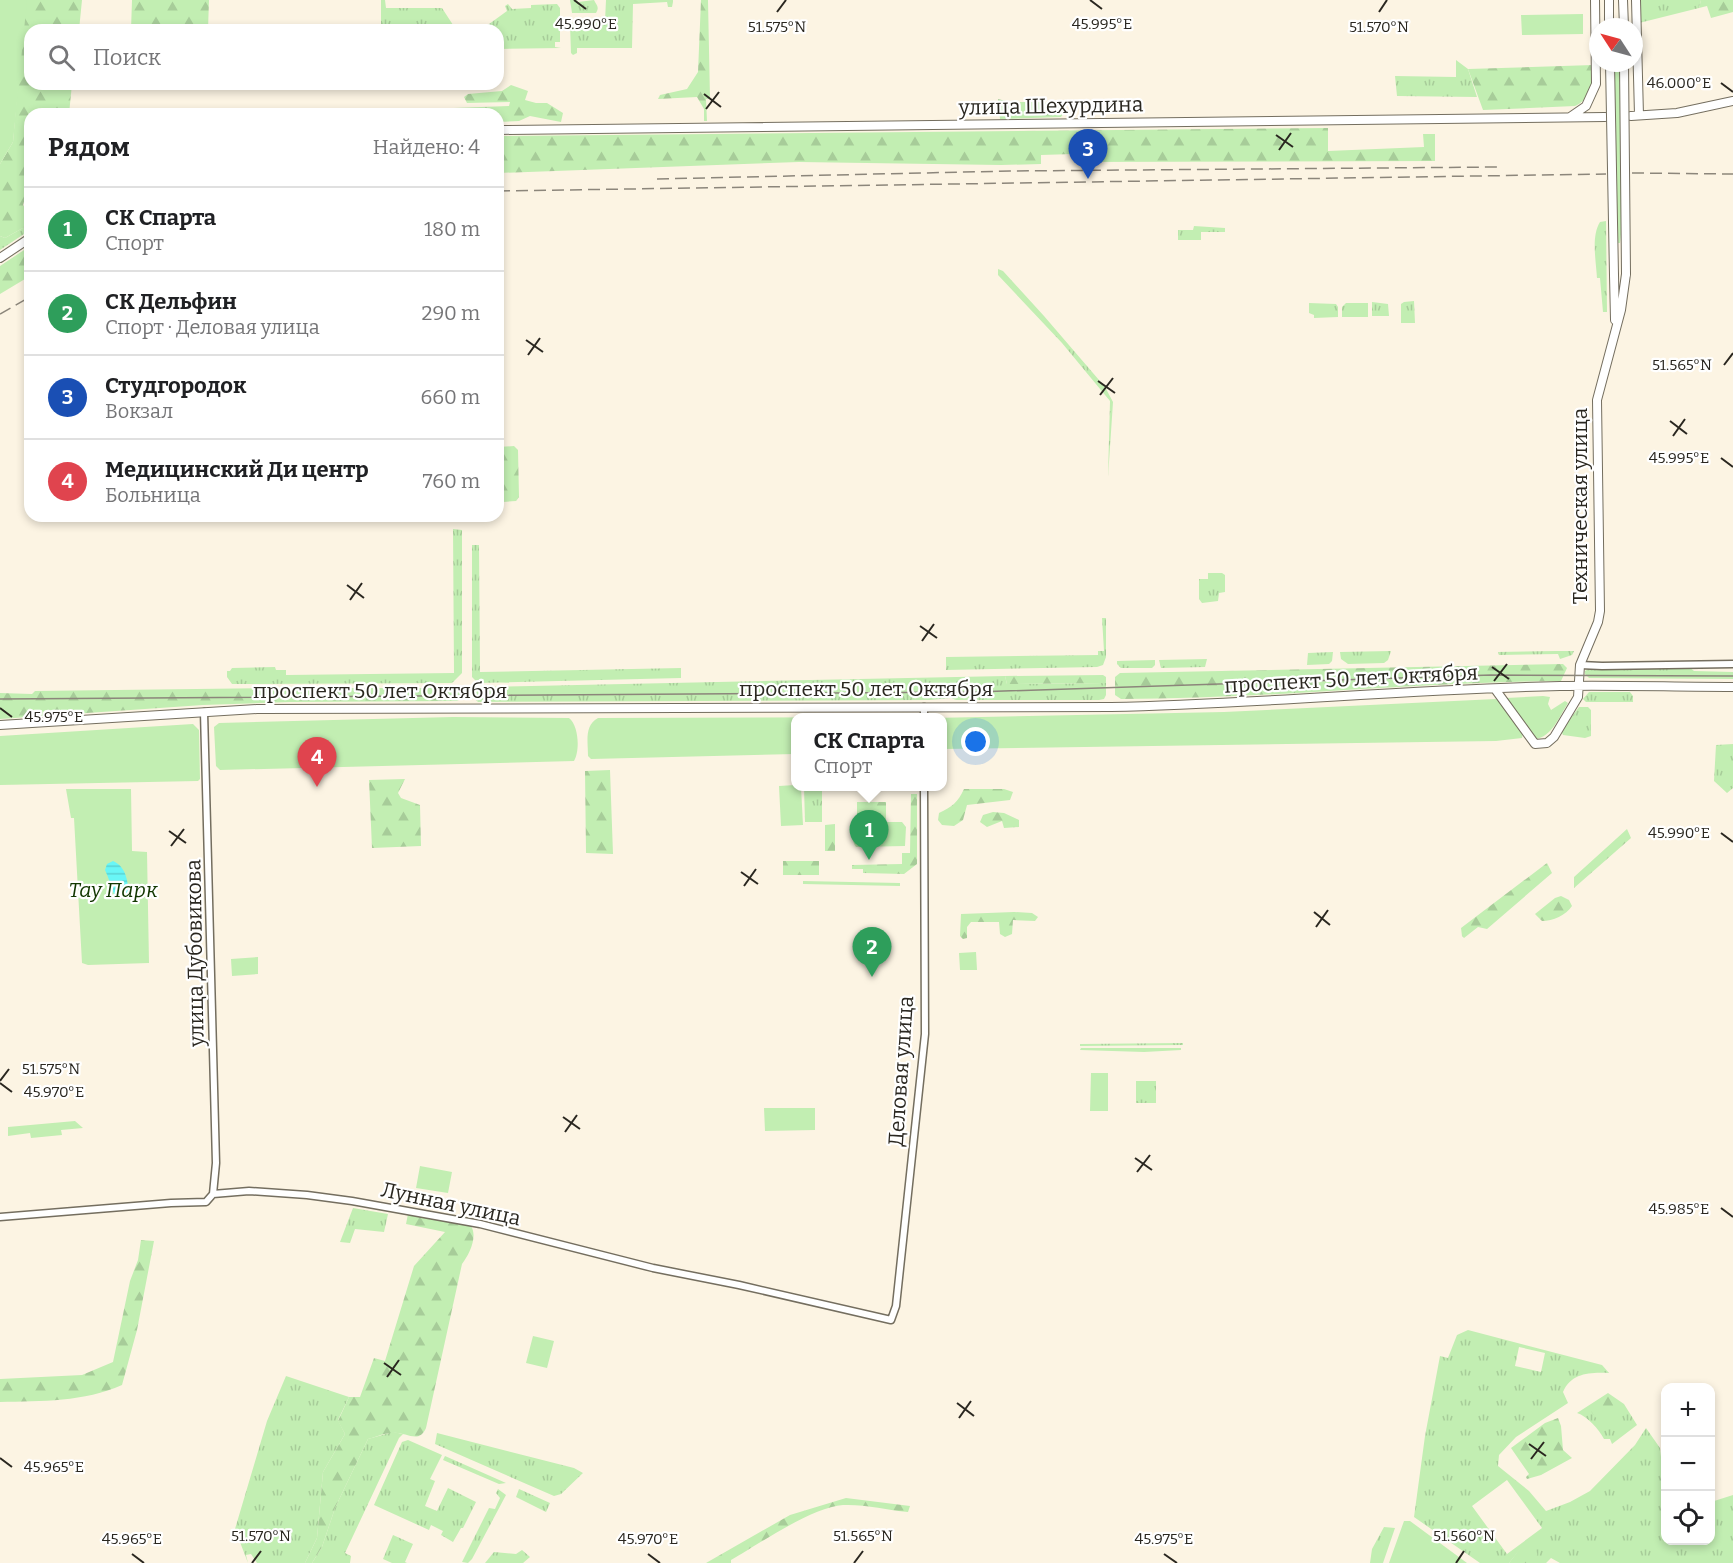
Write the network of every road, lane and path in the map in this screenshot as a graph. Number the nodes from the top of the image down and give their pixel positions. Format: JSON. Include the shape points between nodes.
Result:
{"nodes":[{"id":1,"x":1595,"y":0,"type":"edge"},
{"id":2,"x":1609,"y":0,"type":"edge"},
{"id":3,"x":1623,"y":0,"type":"edge"},
{"id":4,"x":1636,"y":0,"type":"edge"},
{"id":5,"x":1609,"y":18,"type":"edge"},
{"id":6,"x":1624,"y":18,"type":"edge"},
{"id":7,"x":1610,"y":72,"type":"edge"},
{"id":8,"x":1624,"y":72,"type":"edge"},
{"id":9,"x":1733,"y":101,"type":"edge"},
{"id":10,"x":1605,"y":117,"type":"dead end"},
{"id":11,"x":1569,"y":118,"type":"junction"},
{"id":12,"x":504,"y":130,"type":"edge"},
{"id":13,"x":24,"y":242,"type":"edge"},
{"id":14,"x":0,"y":258,"type":"edge"},
{"id":15,"x":1616,"y":325,"type":"junction"},
{"id":16,"x":1733,"y":664,"type":"edge"},
{"id":17,"x":1580,"y":665,"type":"junction"},
{"id":18,"x":1579,"y":686,"type":"junction"},
{"id":19,"x":1733,"y":687,"type":"edge"},
{"id":20,"x":1495,"y":689,"type":"junction"},
{"id":21,"x":924,"y":707,"type":"junction"},
{"id":22,"x":204,"y":712,"type":"junction"},
{"id":23,"x":924,"y":713,"type":"edge"},
{"id":24,"x":0,"y":725,"type":"edge"},
{"id":25,"x":924,"y":791,"type":"edge"},
{"id":26,"x":213,"y":1194,"type":"junction"},
{"id":27,"x":0,"y":1217,"type":"edge"},
{"id":28,"x":891,"y":1320,"type":"joint"}],
"edges":[{"from":1,"to":11,"type":"main road","via":[[1596,84],[1586,106]]},
{"from":2,"to":5,"type":"main road"},
{"from":3,"to":6,"type":"main road"},
{"from":4,"to":9,"type":"main road","via":[[1635,116],[1677,113]]},
{"from":7,"to":15,"type":"main road","name":"Техническая улица","bridge":true},
{"from":8,"to":15,"type":"main road","name":"Техническая улица","bridge":true,"via":[[1626,274]]},
{"from":10,"to":11,"type":"main road","name":"улица Шехурдина"},
{"from":11,"to":12,"type":"main road","name":"улица Шехурдина"},
{"from":13,"to":14,"type":"main road"},
{"from":15,"to":17,"type":"main road","name":"Техническая улица","via":[[1597,400],[1600,611]]},
{"from":16,"to":17,"type":"street"},
{"from":17,"to":18,"type":"main road","name":"Техническая улица"},
{"from":18,"to":19,"type":"main road","name":"проспект 50 лет Октября"},
{"from":18,"to":20,"type":"main road","name":"проспект 50 лет Октября"},
{"from":18,"to":20,"type":"main road","name":"Техническая улица","via":[[1578,697],[1554,737],[1547,743],[1535,744]]},
{"from":20,"to":21,"type":"main road","name":"проспект 50 лет Октября","via":[[1179,706]]},
{"from":21,"to":22,"type":"main road","name":"проспект 50 лет Октября"},
{"from":21,"to":23,"type":"street"},
{"from":22,"to":24,"type":"main road","name":"проспект 50 лет Октября"},
{"from":22,"to":26,"type":"street","name":"улица Дубовикова","via":[[216,1163]]},
{"from":25,"to":28,"type":"street","name":"Деловая улица","via":[[925,1034],[896,1306]]},
{"from":26,"to":27,"type":"street","name":"Лунная улица","via":[[206,1202]]},
{"from":26,"to":28,"type":"street","name":"Лунная улица","via":[[249,1191],[352,1200],[480,1224],[653,1268]]}]}
